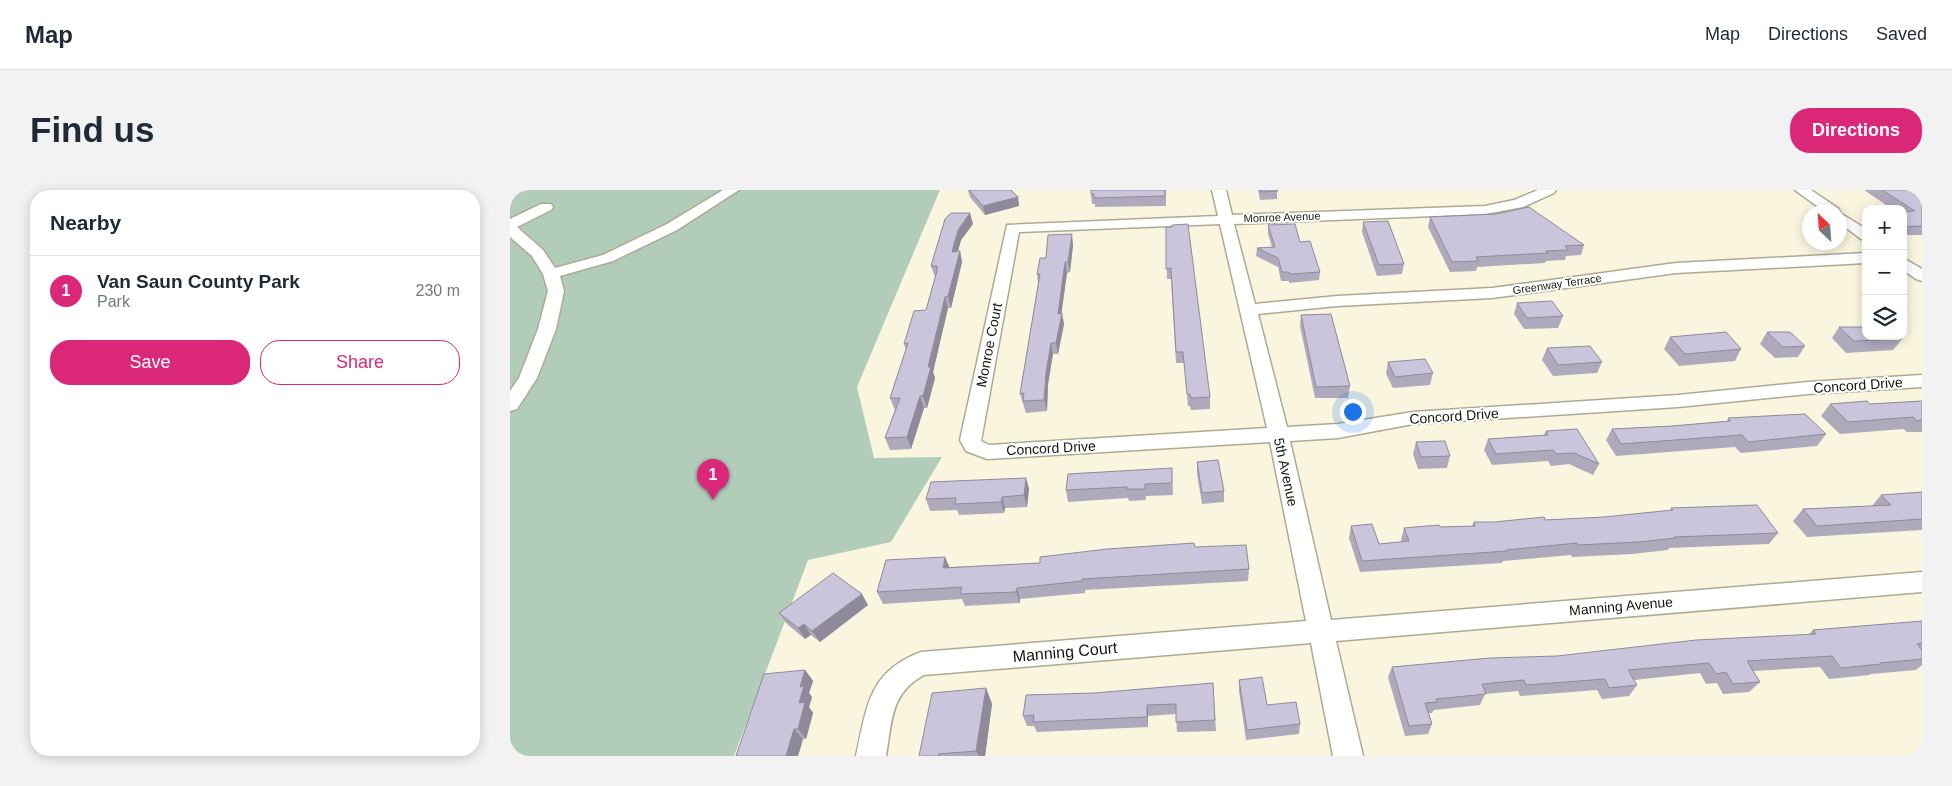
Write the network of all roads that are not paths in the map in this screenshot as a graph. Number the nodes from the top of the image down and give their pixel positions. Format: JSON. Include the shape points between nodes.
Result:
{"nodes":[{"id":1,"x":732,"y":190,"type":"edge"},
{"id":2,"x":1219,"y":190,"type":"edge"},
{"id":3,"x":1549,"y":190,"type":"edge"},
{"id":4,"x":1802,"y":190,"type":"edge"},
{"id":5,"x":1824,"y":205,"type":"edge"},
{"id":6,"x":546,"y":207,"type":"dead end"},
{"id":7,"x":1227,"y":219,"type":"junction"},
{"id":8,"x":1847,"y":222,"type":"edge"},
{"id":9,"x":510,"y":225,"type":"edge"},
{"id":10,"x":1012,"y":228,"type":"joint"},
{"id":11,"x":510,"y":229,"type":"edge"},
{"id":12,"x":1862,"y":233,"type":"edge"},
{"id":13,"x":1922,"y":256,"type":"edge"},
{"id":14,"x":1862,"y":258,"type":"edge"},
{"id":15,"x":1907,"y":258,"type":"edge"},
{"id":16,"x":1907,"y":265,"type":"edge"},
{"id":17,"x":551,"y":274,"type":"junction"},
{"id":18,"x":1922,"y":276,"type":"edge"},
{"id":19,"x":1249,"y":310,"type":"junction"},
{"id":20,"x":1922,"y":381,"type":"edge"},
{"id":21,"x":510,"y":405,"type":"edge"},
{"id":22,"x":1278,"y":436,"type":"junction"},
{"id":23,"x":987,"y":452,"type":"joint"},
{"id":24,"x":1922,"y":582,"type":"edge"},
{"id":25,"x":1321,"y":631,"type":"junction"},
{"id":26,"x":871,"y":756,"type":"edge"},
{"id":27,"x":1348,"y":756,"type":"edge"}],
"edges":[{"from":1,"to":17,"type":"street","via":[[672,226],[608,258]]},
{"from":2,"to":7,"type":"street","name":"5th Avenue"},
{"from":3,"to":7,"type":"street","name":"Monroe Avenue","via":[[1518,204],[1485,210]]},
{"from":4,"to":5,"type":"street"},
{"from":6,"to":9,"type":"street"},
{"from":7,"to":10,"type":"street","name":"Monroe Avenue"},
{"from":7,"to":19,"type":"street","name":"5th Avenue"},
{"from":8,"to":12,"type":"street"},
{"from":10,"to":23,"type":"street","name":"Monroe Court","via":[[970,440],[972,446]]},
{"from":11,"to":17,"type":"street","via":[[538,252]]},
{"from":13,"to":15,"type":"street"},
{"from":14,"to":19,"type":"street","name":"Greenway Terrace","via":[[1676,268],[1492,293],[1338,301]]},
{"from":16,"to":18,"type":"street"},
{"from":17,"to":21,"type":"street","via":[[556,291],[547,329],[528,378]]},
{"from":19,"to":22,"type":"street","name":"5th Avenue"},
{"from":20,"to":22,"type":"street","name":"Concord Drive","via":[[1413,418],[1338,431]]},
{"from":22,"to":23,"type":"street","name":"Concord Drive"},
{"from":22,"to":25,"type":"street","name":"5th Avenue"},
{"from":24,"to":25,"type":"street","name":"Manning Avenue"},
{"from":25,"to":26,"type":"street","name":"Manning Court","via":[[921,664],[906,670],[884,694]]},
{"from":25,"to":27,"type":"street","name":"5th Avenue"}]}
